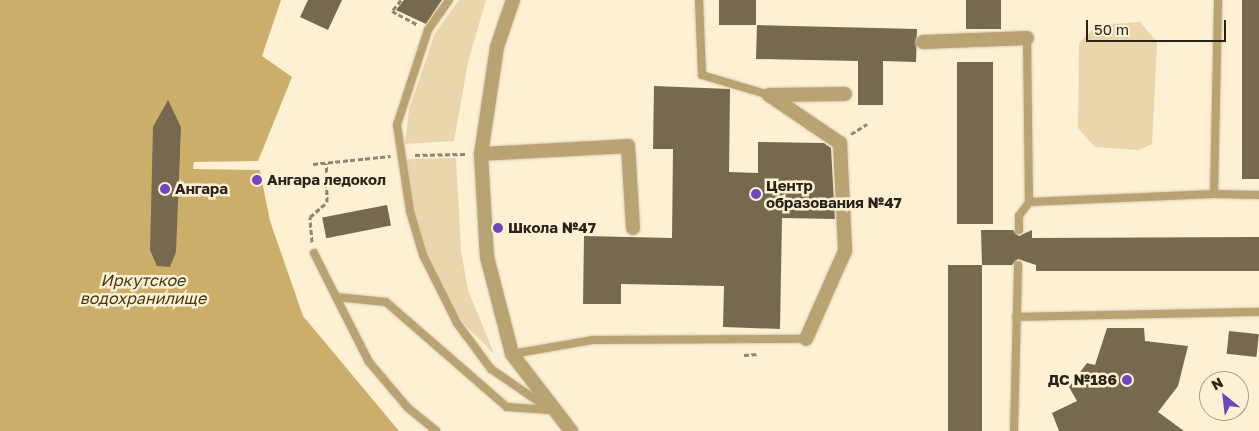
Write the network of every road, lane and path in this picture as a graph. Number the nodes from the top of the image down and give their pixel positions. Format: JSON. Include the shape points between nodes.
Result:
{"nodes":[{"id":1,"x":401,"y":0,"type":"edge"},
{"id":2,"x":450,"y":0,"type":"edge"},
{"id":3,"x":513,"y":0,"type":"edge"},
{"id":4,"x":700,"y":0,"type":"edge"},
{"id":5,"x":1218,"y":0,"type":"edge"},
{"id":6,"x":428,"y":30,"type":"junction"},
{"id":7,"x":1027,"y":38,"type":"joint"},
{"id":8,"x":923,"y":42,"type":"dead end"},
{"id":9,"x":845,"y":94,"type":"dead end"},
{"id":10,"x":768,"y":95,"type":"junction"},
{"id":11,"x":867,"y":124,"type":"dead end"},
{"id":12,"x":848,"y":136,"type":"dead end"},
{"id":13,"x":481,"y":154,"type":"junction"},
{"id":14,"x":326,"y":163,"type":"dead end"},
{"id":15,"x":1214,"y":194,"type":"junction"},
{"id":16,"x":1259,"y":195,"type":"edge"},
{"id":17,"x":1029,"y":202,"type":"junction"},
{"id":18,"x":633,"y":228,"type":"dead end"},
{"id":19,"x":1019,"y":230,"type":"dead end"},
{"id":20,"x":314,"y":254,"type":"joint"},
{"id":21,"x":1018,"y":265,"type":"dead end"},
{"id":22,"x":336,"y":297,"type":"junction"},
{"id":23,"x":1259,"y":312,"type":"edge"},
{"id":24,"x":1016,"y":317,"type":"junction"},
{"id":25,"x":806,"y":338,"type":"joint"},
{"id":26,"x":512,"y":354,"type":"junction"},
{"id":27,"x":552,"y":410,"type":"junction"},
{"id":28,"x":436,"y":431,"type":"edge"},
{"id":29,"x":571,"y":431,"type":"edge"},
{"id":30,"x":1014,"y":431,"type":"edge"}],
"edges":[{"from":1,"to":6,"type":"path","via":[[392,11]]},
{"from":2,"to":6,"type":"lane"},
{"from":3,"to":13,"type":"street","via":[[497,48]]},
{"from":4,"to":10,"type":"lane","via":[[702,75]]},
{"from":5,"to":15,"type":"lane"},
{"from":6,"to":27,"type":"lane","via":[[397,125],[399,155],[423,255],[440,295],[491,369]]},
{"from":7,"to":8,"type":"street"},
{"from":7,"to":17,"type":"lane"},
{"from":9,"to":10,"type":"street"},
{"from":10,"to":25,"type":"street","via":[[840,143],[845,251]]},
{"from":11,"to":12,"type":"path"},
{"from":13,"to":18,"type":"street","via":[[628,146]]},
{"from":13,"to":26,"type":"street","via":[[487,257]]},
{"from":14,"to":20,"type":"path","via":[[327,202],[310,217]]},
{"from":15,"to":16,"type":"lane"},
{"from":15,"to":17,"type":"lane"},
{"from":17,"to":19,"type":"lane","via":[[1019,216]]},
{"from":20,"to":22,"type":"lane"},
{"from":21,"to":24,"type":"lane"},
{"from":22,"to":27,"type":"lane","via":[[386,302],[508,407]]},
{"from":22,"to":28,"type":"lane","via":[[369,362],[408,408]]},
{"from":23,"to":24,"type":"lane"},
{"from":24,"to":30,"type":"lane"},
{"from":25,"to":26,"type":"lane","via":[[592,340]]},
{"from":26,"to":27,"type":"street"},
{"from":27,"to":29,"type":"street"}]}
